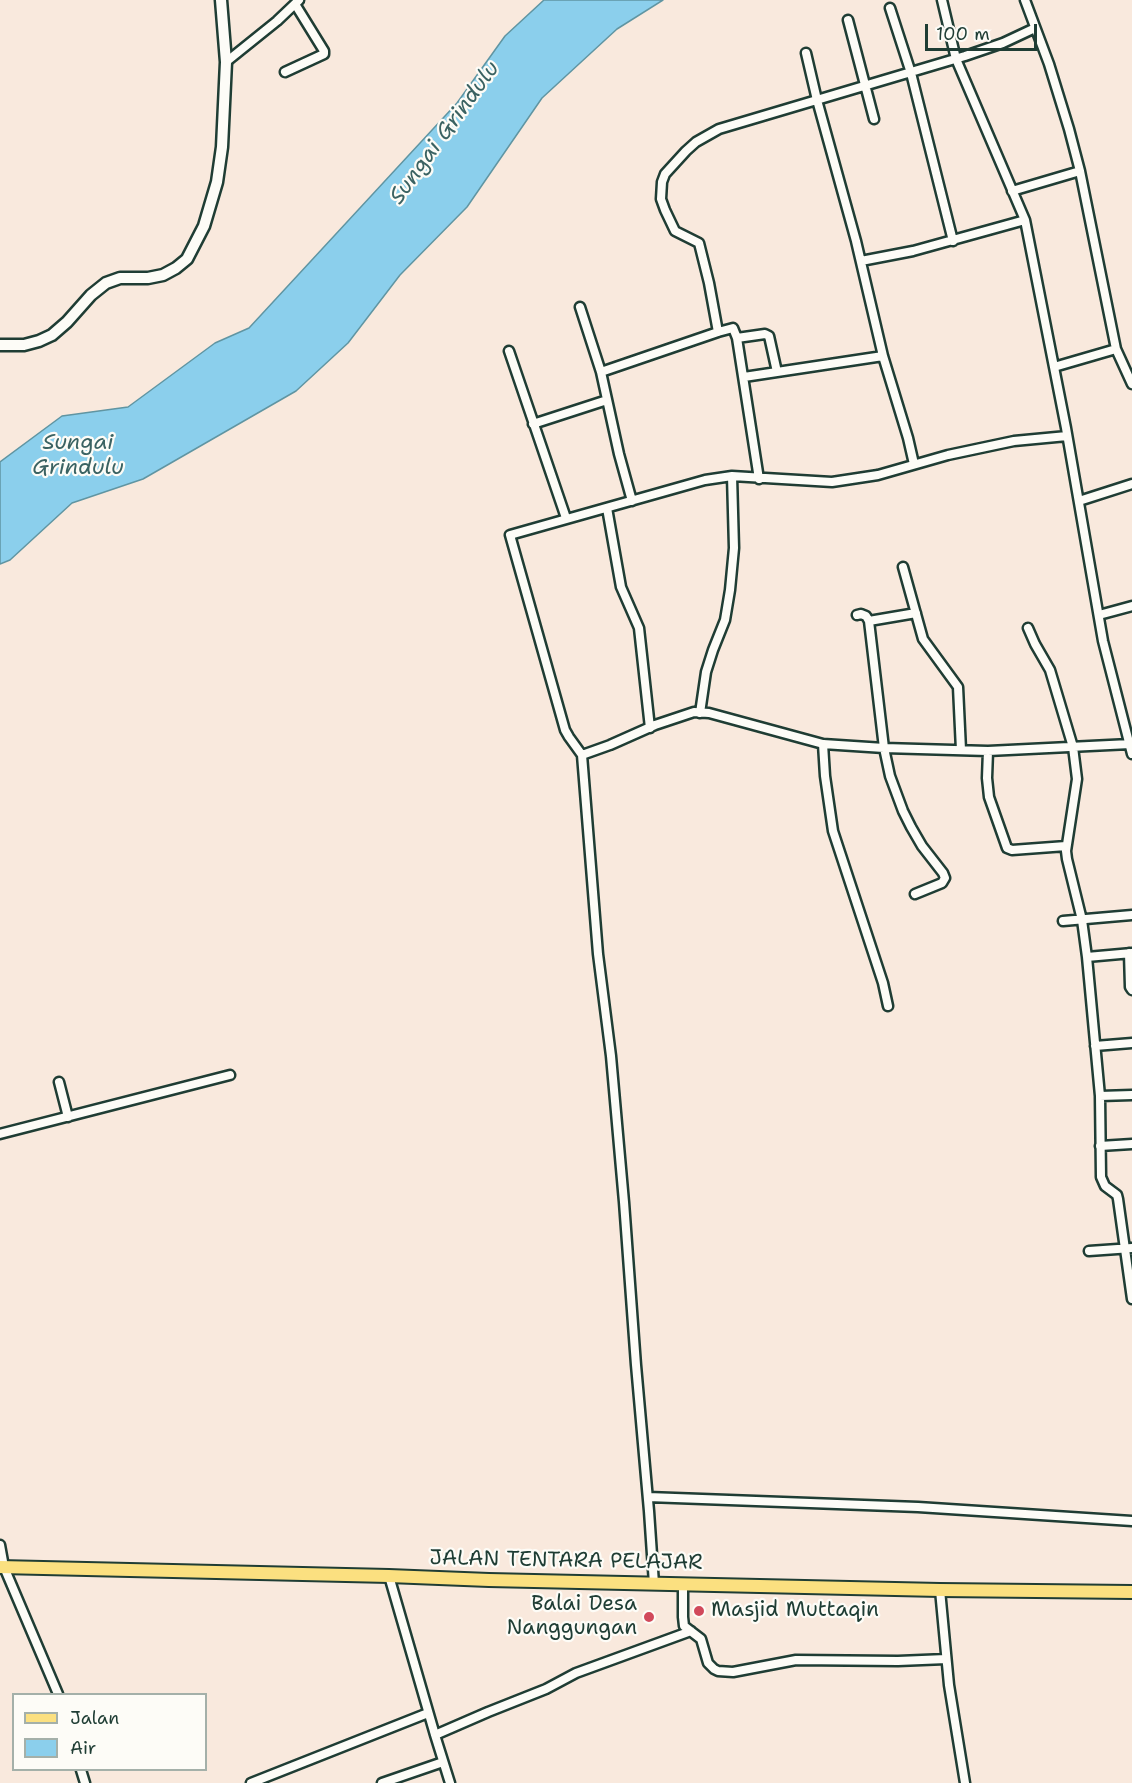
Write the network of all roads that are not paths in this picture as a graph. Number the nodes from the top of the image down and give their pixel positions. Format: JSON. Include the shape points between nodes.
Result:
{"nodes":[{"id":1,"x":221,"y":0,"type":"edge"},
{"id":2,"x":942,"y":0,"type":"edge"},
{"id":3,"x":1024,"y":0,"type":"edge"},
{"id":4,"x":297,"y":2,"type":"edge"},
{"id":5,"x":890,"y":8,"type":"dead end"},
{"id":6,"x":848,"y":20,"type":"dead end"},
{"id":7,"x":1035,"y":28,"type":"junction"},
{"id":8,"x":806,"y":53,"type":"dead end"},
{"id":9,"x":956,"y":59,"type":"junction"},
{"id":10,"x":226,"y":62,"type":"junction"},
{"id":11,"x":285,"y":72,"type":"dead end"},
{"id":12,"x":912,"y":73,"type":"junction"},
{"id":13,"x":865,"y":85,"type":"junction"},
{"id":14,"x":817,"y":100,"type":"junction"},
{"id":15,"x":874,"y":119,"type":"dead end"},
{"id":16,"x":1080,"y":171,"type":"junction"},
{"id":17,"x":1012,"y":191,"type":"junction"},
{"id":18,"x":1025,"y":220,"type":"junction"},
{"id":19,"x":953,"y":241,"type":"junction"},
{"id":20,"x":861,"y":261,"type":"junction"},
{"id":21,"x":580,"y":307,"type":"dead end"},
{"id":22,"x":718,"y":332,"type":"junction"},
{"id":23,"x":737,"y":338,"type":"junction"},
{"id":24,"x":0,"y":345,"type":"edge"},
{"id":25,"x":1116,"y":349,"type":"junction"},
{"id":26,"x":509,"y":351,"type":"dead end"},
{"id":27,"x":883,"y":356,"type":"junction"},
{"id":28,"x":1054,"y":367,"type":"junction"},
{"id":29,"x":601,"y":372,"type":"junction"},
{"id":30,"x":777,"y":372,"type":"junction"},
{"id":31,"x":744,"y":377,"type":"junction"},
{"id":32,"x":1132,"y":384,"type":"edge"},
{"id":33,"x":607,"y":400,"type":"junction"},
{"id":34,"x":533,"y":424,"type":"junction"},
{"id":35,"x":1067,"y":436,"type":"junction"},
{"id":36,"x":914,"y":464,"type":"junction"},
{"id":37,"x":732,"y":476,"type":"junction"},
{"id":38,"x":759,"y":479,"type":"junction"},
{"id":39,"x":1132,"y":484,"type":"edge"},
{"id":40,"x":632,"y":501,"type":"junction"},
{"id":41,"x":1079,"y":501,"type":"junction"},
{"id":42,"x":607,"y":508,"type":"junction"},
{"id":43,"x":566,"y":518,"type":"junction"},
{"id":44,"x":903,"y":567,"type":"dead end"},
{"id":45,"x":1132,"y":606,"type":"edge"},
{"id":46,"x":916,"y":613,"type":"junction"},
{"id":47,"x":857,"y":615,"type":"dead end"},
{"id":48,"x":1099,"y":615,"type":"junction"},
{"id":49,"x":869,"y":621,"type":"junction"},
{"id":50,"x":1028,"y":628,"type":"dead end"},
{"id":51,"x":700,"y":712,"type":"junction"},
{"id":52,"x":650,"y":728,"type":"junction"},
{"id":53,"x":823,"y":744,"type":"junction"},
{"id":54,"x":1130,"y":744,"type":"junction"},
{"id":55,"x":1073,"y":747,"type":"junction"},
{"id":56,"x":884,"y":748,"type":"junction"},
{"id":57,"x":961,"y":750,"type":"junction"},
{"id":58,"x":988,"y":751,"type":"junction"},
{"id":59,"x":1132,"y":754,"type":"edge"},
{"id":60,"x":582,"y":755,"type":"junction"},
{"id":61,"x":1066,"y":846,"type":"junction"},
{"id":62,"x":915,"y":894,"type":"dead end"},
{"id":63,"x":1132,"y":915,"type":"edge"},
{"id":64,"x":1082,"y":920,"type":"junction"},
{"id":65,"x":1062,"y":921,"type":"dead end"},
{"id":66,"x":1130,"y":953,"type":"edge"},
{"id":67,"x":1087,"y":957,"type":"junction"},
{"id":68,"x":1132,"y":990,"type":"edge"},
{"id":69,"x":888,"y":1006,"type":"dead end"},
{"id":70,"x":1132,"y":1043,"type":"edge"},
{"id":71,"x":1095,"y":1046,"type":"junction"},
{"id":72,"x":230,"y":1075,"type":"dead end"},
{"id":73,"x":59,"y":1082,"type":"dead end"},
{"id":74,"x":1132,"y":1095,"type":"edge"},
{"id":75,"x":1101,"y":1096,"type":"junction"},
{"id":76,"x":68,"y":1117,"type":"junction"},
{"id":77,"x":0,"y":1134,"type":"edge"},
{"id":78,"x":1132,"y":1144,"type":"edge"},
{"id":79,"x":1100,"y":1146,"type":"junction"},
{"id":80,"x":1129,"y":1249,"type":"edge"},
{"id":81,"x":1089,"y":1251,"type":"dead end"},
{"id":82,"x":1132,"y":1299,"type":"edge"},
{"id":83,"x":648,"y":1497,"type":"junction"},
{"id":84,"x":1132,"y":1521,"type":"edge"},
{"id":85,"x":0,"y":1545,"type":"edge"},
{"id":86,"x":2,"y":1567,"type":"edge"},
{"id":87,"x":389,"y":1576,"type":"junction"},
{"id":88,"x":654,"y":1584,"type":"junction"},
{"id":89,"x":683,"y":1584,"type":"junction"},
{"id":90,"x":940,"y":1590,"type":"junction"},
{"id":91,"x":1132,"y":1592,"type":"edge"},
{"id":92,"x":691,"y":1631,"type":"junction"},
{"id":93,"x":946,"y":1659,"type":"junction"},
{"id":94,"x":56,"y":1693,"type":"edge"},
{"id":95,"x":429,"y":1713,"type":"junction"},
{"id":96,"x":435,"y":1735,"type":"junction"},
{"id":97,"x":443,"y":1762,"type":"junction"},
{"id":98,"x":251,"y":1783,"type":"edge"},
{"id":99,"x":382,"y":1783,"type":"edge"},
{"id":100,"x":450,"y":1783,"type":"edge"},
{"id":101,"x":965,"y":1783,"type":"edge"}],
"edges":[{"from":1,"to":10,"type":"street"},
{"from":2,"to":9,"type":"street"},
{"from":3,"to":7,"type":"street"},
{"from":4,"to":10,"type":"street"},
{"from":4,"to":11,"type":"street","via":[[324,54]]},
{"from":5,"to":12,"type":"street"},
{"from":6,"to":13,"type":"street"},
{"from":7,"to":9,"type":"street"},
{"from":7,"to":16,"type":"street"},
{"from":8,"to":14,"type":"street"},
{"from":9,"to":12,"type":"street"},
{"from":9,"to":17,"type":"street"},
{"from":10,"to":24,"type":"street","via":[[217,182],[204,226],[187,259],[163,275],[120,278],[106,284],[52,335],[39,341]]},
{"from":12,"to":13,"type":"street"},
{"from":12,"to":19,"type":"street"},
{"from":13,"to":14,"type":"street"},
{"from":13,"to":15,"type":"street"},
{"from":14,"to":20,"type":"street"},
{"from":14,"to":22,"type":"street","via":[[719,129],[696,142],[665,174],[661,199],[675,231],[699,243]]},
{"from":16,"to":17,"type":"street"},
{"from":16,"to":25,"type":"street"},
{"from":17,"to":18,"type":"street"},
{"from":18,"to":19,"type":"street"},
{"from":18,"to":28,"type":"street"},
{"from":19,"to":20,"type":"street"},
{"from":20,"to":27,"type":"street"},
{"from":21,"to":29,"type":"street"},
{"from":22,"to":23,"type":"street","via":[[733,328]]},
{"from":22,"to":29,"type":"street"},
{"from":23,"to":30,"type":"street","via":[[769,336]]},
{"from":23,"to":31,"type":"street"},
{"from":25,"to":28,"type":"street"},
{"from":25,"to":32,"type":"street"},
{"from":26,"to":34,"type":"street"},
{"from":27,"to":30,"type":"street"},
{"from":27,"to":36,"type":"street"},
{"from":28,"to":35,"type":"street"},
{"from":29,"to":33,"type":"street"},
{"from":30,"to":31,"type":"street"},
{"from":31,"to":38,"type":"street"},
{"from":33,"to":34,"type":"street"},
{"from":33,"to":40,"type":"street"},
{"from":34,"to":43,"type":"street"},
{"from":35,"to":36,"type":"street","via":[[1014,441]]},
{"from":35,"to":41,"type":"street"},
{"from":36,"to":38,"type":"street","via":[[878,475],[832,482]]},
{"from":37,"to":38,"type":"street"},
{"from":37,"to":40,"type":"street"},
{"from":37,"to":51,"type":"street","via":[[734,548],[730,590],[725,620],[706,672]]},
{"from":39,"to":41,"type":"street"},
{"from":40,"to":42,"type":"street"},
{"from":41,"to":48,"type":"street"},
{"from":42,"to":43,"type":"street"},
{"from":42,"to":52,"type":"street","via":[[621,587],[639,628]]},
{"from":43,"to":60,"type":"street","via":[[510,536],[566,730]]},
{"from":44,"to":46,"type":"street"},
{"from":45,"to":48,"type":"street"},
{"from":46,"to":49,"type":"street"},
{"from":46,"to":57,"type":"street","via":[[923,639],[958,687]]},
{"from":47,"to":49,"type":"street","via":[[866,616]]},
{"from":48,"to":54,"type":"street"},
{"from":49,"to":56,"type":"street"},
{"from":50,"to":55,"type":"street","via":[[1050,670]]},
{"from":51,"to":52,"type":"street"},
{"from":51,"to":53,"type":"street"},
{"from":52,"to":60,"type":"street"},
{"from":53,"to":56,"type":"street"},
{"from":53,"to":69,"type":"street","via":[[833,831]]},
{"from":54,"to":55,"type":"street"},
{"from":54,"to":59,"type":"street"},
{"from":55,"to":58,"type":"street"},
{"from":55,"to":61,"type":"street","via":[[1077,778]]},
{"from":56,"to":57,"type":"street"},
{"from":56,"to":62,"type":"street","via":[[903,811],[944,876],[942,883]]},
{"from":57,"to":58,"type":"street"},
{"from":58,"to":61,"type":"street","via":[[989,797],[1006,848]]},
{"from":60,"to":83,"type":"street"},
{"from":61,"to":64,"type":"street"},
{"from":63,"to":64,"type":"street"},
{"from":64,"to":65,"type":"street"},
{"from":64,"to":67,"type":"street"},
{"from":66,"to":67,"type":"street"},
{"from":66,"to":68,"type":"street"},
{"from":67,"to":71,"type":"street"},
{"from":70,"to":71,"type":"street"},
{"from":71,"to":75,"type":"street"},
{"from":72,"to":76,"type":"street"},
{"from":73,"to":76,"type":"street"},
{"from":74,"to":75,"type":"street"},
{"from":75,"to":79,"type":"street"},
{"from":76,"to":77,"type":"street"},
{"from":78,"to":79,"type":"street"},
{"from":79,"to":80,"type":"street","via":[[1103,1183],[1117,1195]]},
{"from":80,"to":81,"type":"street"},
{"from":80,"to":82,"type":"street"},
{"from":83,"to":84,"type":"street","via":[[918,1507]]},
{"from":83,"to":88,"type":"street"},
{"from":85,"to":86,"type":"street"},
{"from":86,"to":87,"type":"main road","name":"JALAN TENTARA PELAJAR"},
{"from":86,"to":94,"type":"street"},
{"from":87,"to":88,"type":"main road","name":"JALAN TENTARA PELAJAR"},
{"from":87,"to":95,"type":"street"},
{"from":88,"to":89,"type":"main road","name":"JALAN TENTARA PELAJAR"},
{"from":89,"to":90,"type":"main road","name":"JALAN TENTARA PELAJAR"},
{"from":89,"to":92,"type":"street","via":[[683,1623]]},
{"from":90,"to":91,"type":"main road","name":"JALAN TENTARA PELAJAR"},
{"from":90,"to":93,"type":"street"},
{"from":92,"to":93,"type":"street","via":[[701,1639],[714,1670],[723,1672],[796,1660]]},
{"from":92,"to":96,"type":"street","via":[[576,1673]]},
{"from":93,"to":101,"type":"street"},
{"from":95,"to":96,"type":"street"},
{"from":95,"to":98,"type":"street"},
{"from":96,"to":97,"type":"street"},
{"from":97,"to":99,"type":"street"},
{"from":97,"to":100,"type":"street"}]}
